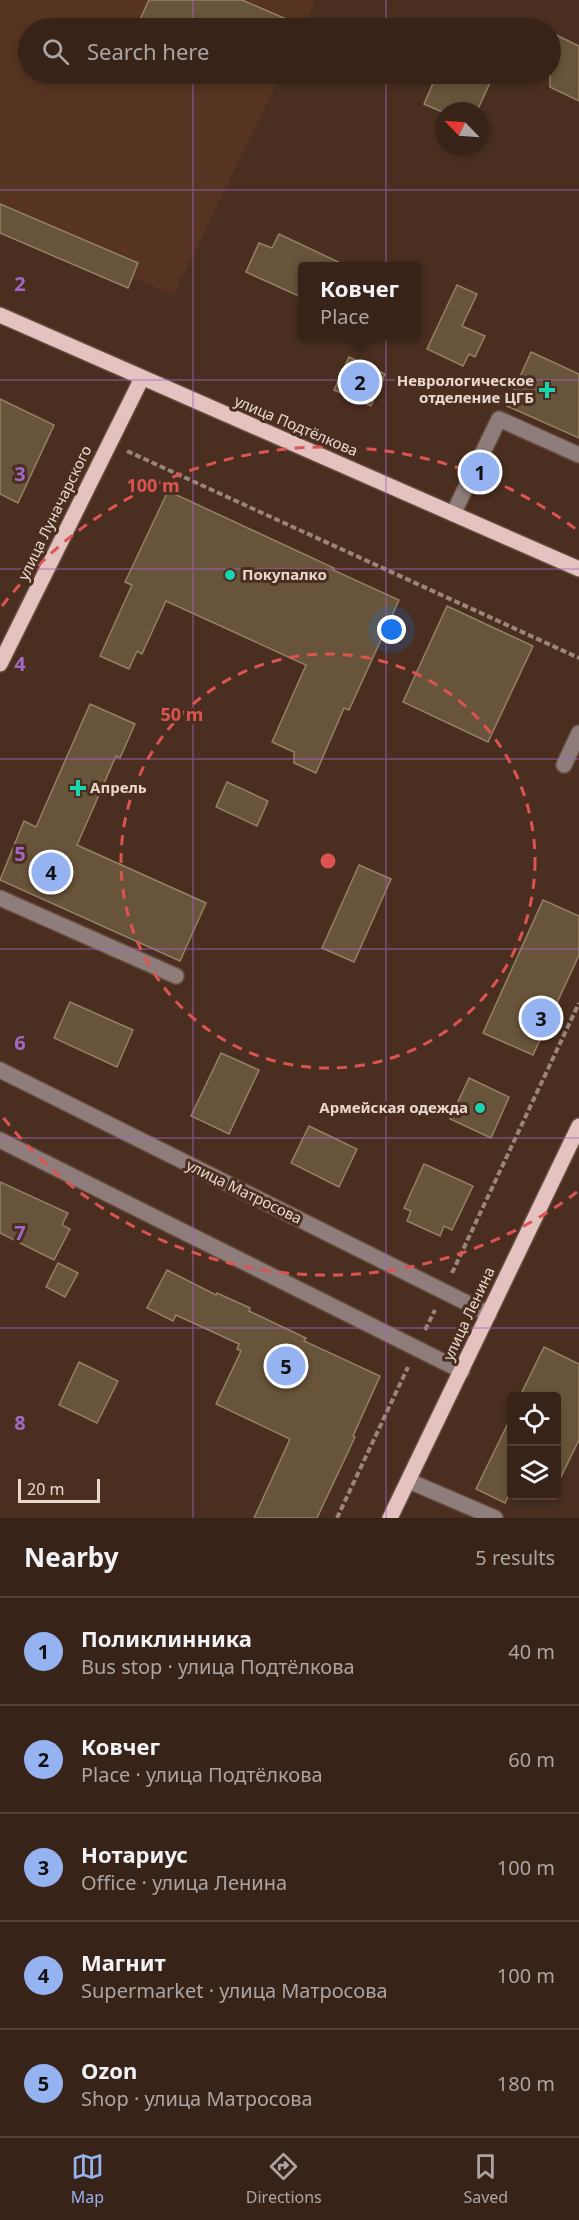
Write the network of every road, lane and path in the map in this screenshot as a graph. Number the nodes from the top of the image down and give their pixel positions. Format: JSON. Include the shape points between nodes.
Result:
{"nodes":[{"id":1,"x":0,"y":315,"type":"edge"},
{"id":2,"x":142,"y":378,"type":"junction"},
{"id":3,"x":110,"y":443,"type":"junction"},
{"id":4,"x":579,"y":455,"type":"edge"},
{"id":5,"x":453,"y":514,"type":"junction"},
{"id":6,"x":579,"y":568,"type":"edge"},
{"id":7,"x":579,"y":658,"type":"edge"},
{"id":8,"x":0,"y":664,"type":"edge"},
{"id":9,"x":579,"y":733,"type":"edge"},
{"id":10,"x":564,"y":765,"type":"dead end"},
{"id":11,"x":0,"y":898,"type":"edge"},
{"id":12,"x":176,"y":976,"type":"dead end"},
{"id":13,"x":579,"y":1003,"type":"edge"},
{"id":14,"x":0,"y":1070,"type":"edge"},
{"id":15,"x":579,"y":1126,"type":"edge"},
{"id":16,"x":0,"y":1140,"type":"edge"},
{"id":17,"x":444,"y":1291,"type":"junction"},
{"id":18,"x":489,"y":1314,"type":"junction"},
{"id":19,"x":416,"y":1350,"type":"junction"},
{"id":20,"x":462,"y":1371,"type":"junction"},
{"id":21,"x":409,"y":1480,"type":"junction"},
{"id":22,"x":337,"y":1518,"type":"edge"},
{"id":23,"x":390,"y":1518,"type":"edge"},
{"id":24,"x":495,"y":1518,"type":"edge"}],
"edges":[{"from":1,"to":2,"type":"main road","name":"улица Подтёлкова"},
{"from":2,"to":3,"type":"main road","name":"улица Луначарского"},
{"from":2,"to":5,"type":"main road","name":"улица Подтёлкова"},
{"from":3,"to":7,"type":"path"},
{"from":3,"to":8,"type":"main road","name":"улица Луначарского"},
{"from":4,"to":5,"type":"street","via":[[499,419]]},
{"from":5,"to":6,"type":"main road","name":"улица Подтёлкова"},
{"from":9,"to":10,"type":"street"},
{"from":11,"to":12,"type":"street"},
{"from":13,"to":17,"type":"path"},
{"from":14,"to":17,"type":"street","name":"улица Матросова"},
{"from":15,"to":18,"type":"main road","name":"улица Ленина"},
{"from":16,"to":19,"type":"street"},
{"from":17,"to":18,"type":"street","name":"улица Матросова"},
{"from":17,"to":19,"type":"path"},
{"from":18,"to":20,"type":"main road","name":"улица Ленина"},
{"from":19,"to":20,"type":"street"},
{"from":19,"to":22,"type":"path"},
{"from":20,"to":21,"type":"main road","name":"улица Ленина"},
{"from":21,"to":23,"type":"main road","name":"улица Ленина"},
{"from":21,"to":24,"type":"street"}]}
